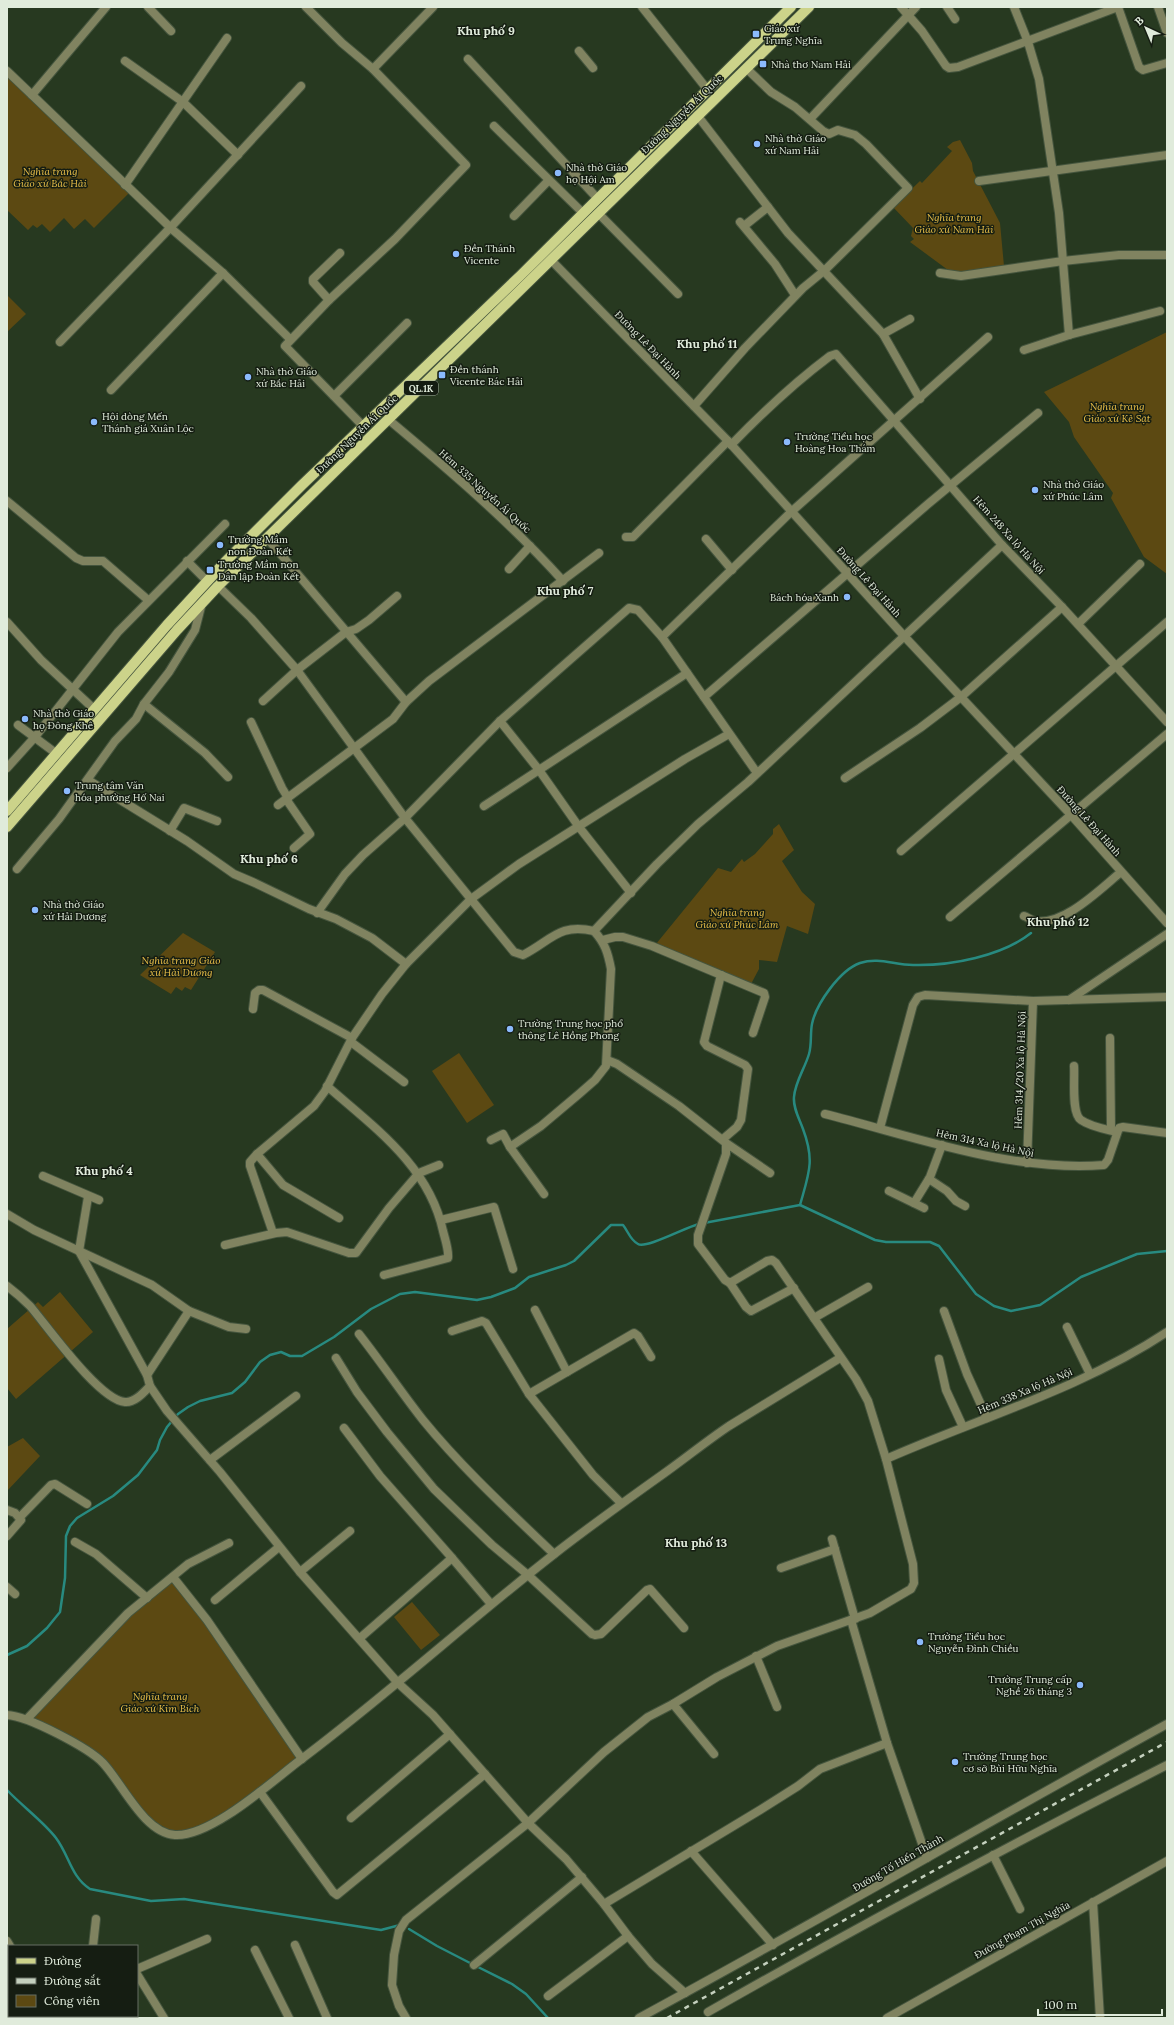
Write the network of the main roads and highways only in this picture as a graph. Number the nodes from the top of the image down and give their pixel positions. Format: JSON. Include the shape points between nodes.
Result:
{"nodes":[{"id":1,"x":791,"y":7,"type":"edge"},
{"id":2,"x":809,"y":7,"type":"edge"},
{"id":3,"x":363,"y":426,"type":"junction"},
{"id":4,"x":372,"y":436,"type":"junction"},
{"id":5,"x":38,"y":775,"type":"junction"},
{"id":6,"x":46,"y":782,"type":"junction"},
{"id":7,"x":7,"y":811,"type":"edge"},
{"id":8,"x":7,"y":827,"type":"edge"}],
"edges":[{"from":1,"to":3,"type":"main road","name":"Đường Nguyễn Ái Quốc","number":"QL.1K","via":[[520,276]]},
{"from":2,"to":4,"type":"main road","name":"Đường Nguyễn Ái Quốc","number":"QL.1K"},
{"from":3,"to":4,"type":"main road"},
{"from":3,"to":5,"type":"main road","name":"Đường Nguyễn Ái Quốc","number":"QL.1K","via":[[207,581]]},
{"from":4,"to":6,"type":"main road","name":"Đường Nguyễn Ái Quốc","number":"QL.1K","via":[[202,602]]},
{"from":5,"to":6,"type":"main road"},
{"from":5,"to":7,"type":"main road","number":"QL.1K"},
{"from":6,"to":8,"type":"main road","name":"Đường Nguyễn Ái Quốc","number":"QL.1K"}]}
